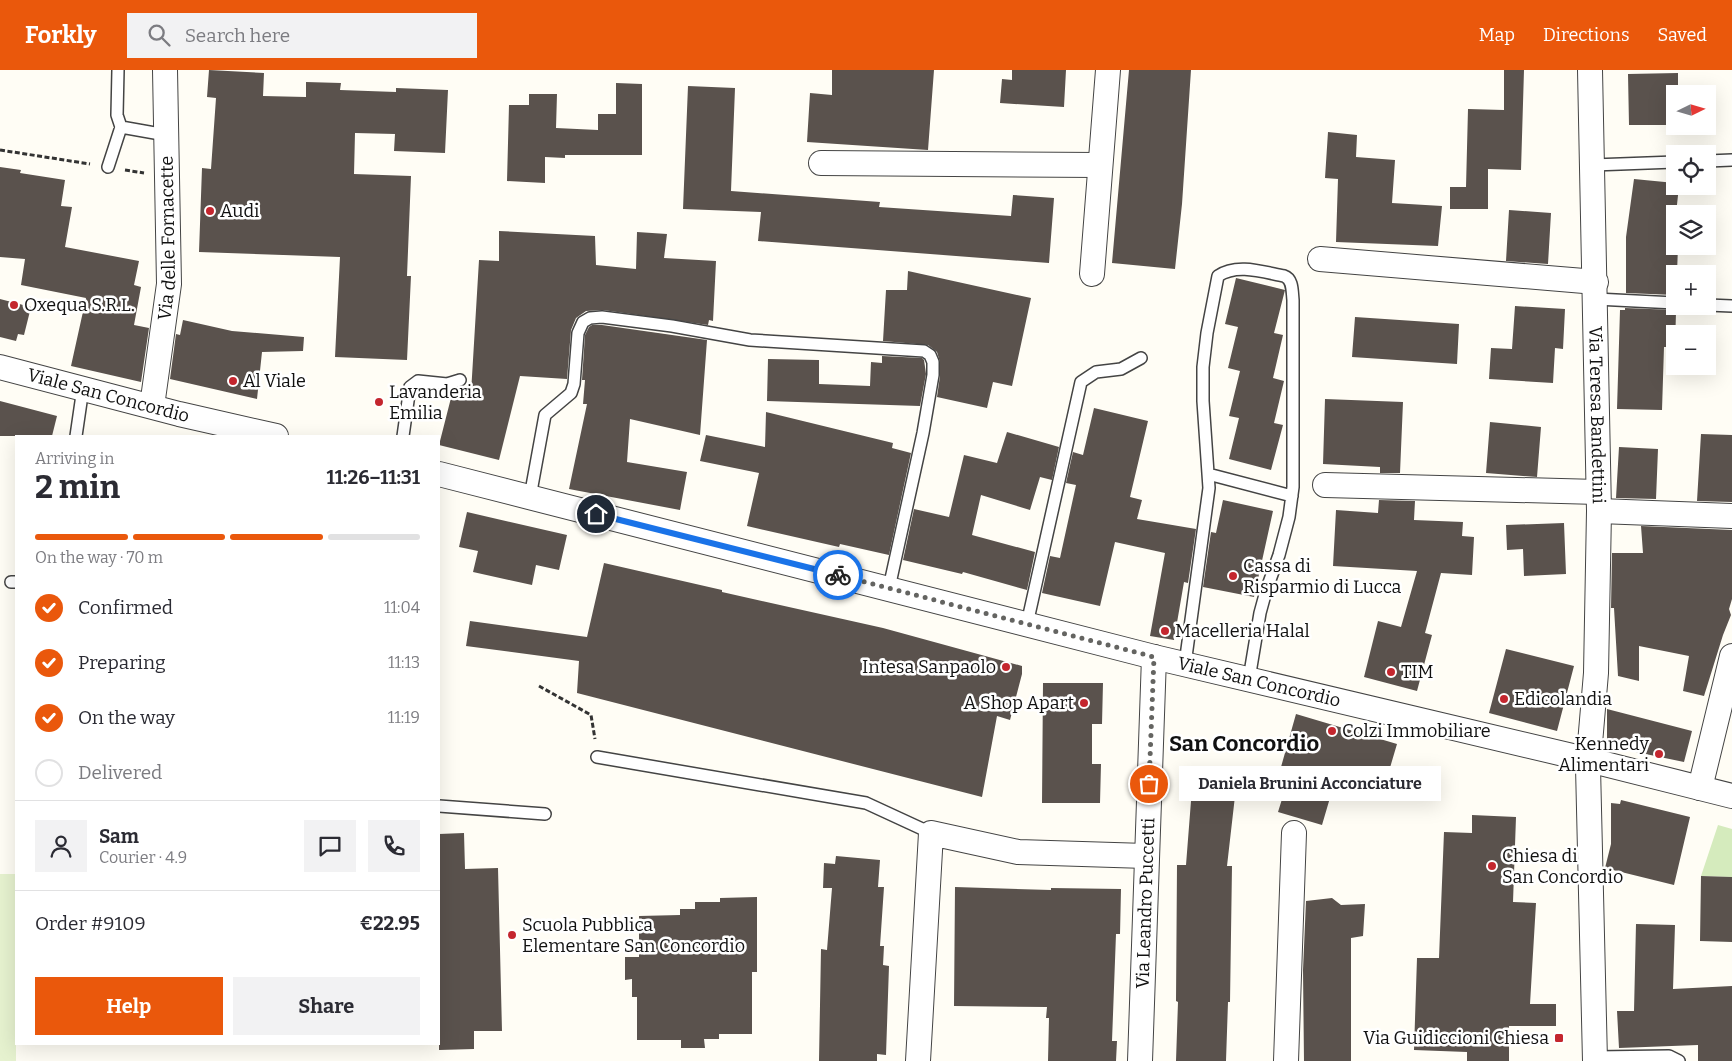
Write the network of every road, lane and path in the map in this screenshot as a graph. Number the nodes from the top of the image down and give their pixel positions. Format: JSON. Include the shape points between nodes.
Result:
{"nodes":[{"id":1,"x":118,"y":70,"type":"edge"},
{"id":2,"x":164,"y":70,"type":"edge"},
{"id":3,"x":1108,"y":70,"type":"edge"},
{"id":4,"x":1590,"y":70,"type":"edge"},
{"id":5,"x":121,"y":127,"type":"junction"},
{"id":6,"x":166,"y":134,"type":"junction"},
{"id":7,"x":0,"y":150,"type":"edge"},
{"id":8,"x":1732,"y":160,"type":"edge"},
{"id":9,"x":1716,"y":161,"type":"edge"},
{"id":10,"x":1666,"y":162,"type":"edge"},
{"id":11,"x":821,"y":163,"type":"dead end"},
{"id":12,"x":1099,"y":165,"type":"junction"},
{"id":13,"x":1592,"y":165,"type":"junction"},
{"id":14,"x":108,"y":167,"type":"junction"},
{"id":15,"x":167,"y":176,"type":"junction"},
{"id":16,"x":1320,"y":259,"type":"dead end"},
{"id":17,"x":1092,"y":274,"type":"dead end"},
{"id":18,"x":1596,"y":290,"type":"junction"},
{"id":19,"x":1666,"y":302,"type":"edge"},
{"id":20,"x":1716,"y":305,"type":"edge"},
{"id":21,"x":1732,"y":306,"type":"edge"},
{"id":22,"x":1141,"y":358,"type":"dead end"},
{"id":23,"x":0,"y":367,"type":"edge"},
{"id":24,"x":460,"y":380,"type":"dead end"},
{"id":25,"x":83,"y":388,"type":"junction"},
{"id":26,"x":152,"y":406,"type":"junction"},
{"id":27,"x":193,"y":427,"type":"edge"},
{"id":28,"x":76,"y":435,"type":"edge"},
{"id":29,"x":267,"y":435,"type":"edge"},
{"id":30,"x":402,"y":435,"type":"edge"},
{"id":31,"x":440,"y":474,"type":"edge"},
{"id":32,"x":1208,"y":474,"type":"junction"},
{"id":33,"x":1325,"y":485,"type":"dead end"},
{"id":34,"x":1292,"y":496,"type":"junction"},
{"id":35,"x":530,"y":497,"type":"junction"},
{"id":36,"x":1598,"y":502,"type":"junction"},
{"id":37,"x":1732,"y":516,"type":"edge"},
{"id":38,"x":889,"y":588,"type":"junction"},
{"id":39,"x":1027,"y":624,"type":"junction"},
{"id":40,"x":1732,"y":656,"type":"edge"},
{"id":41,"x":1154,"y":657,"type":"junction"},
{"id":42,"x":1185,"y":664,"type":"junction"},
{"id":43,"x":1249,"y":679,"type":"junction"},
{"id":44,"x":539,"y":686,"type":"dead end"},
{"id":45,"x":597,"y":756,"type":"joint"},
{"id":46,"x":1589,"y":760,"type":"junction"},
{"id":47,"x":1700,"y":788,"type":"junction"},
{"id":48,"x":1732,"y":796,"type":"edge"},
{"id":49,"x":440,"y":806,"type":"edge"},
{"id":50,"x":545,"y":814,"type":"dead end"},
{"id":51,"x":931,"y":832,"type":"junction"},
{"id":52,"x":1294,"y":833,"type":"dead end"},
{"id":53,"x":1146,"y":856,"type":"junction"},
{"id":54,"x":1595,"y":1059,"type":"edge"},
{"id":55,"x":918,"y":1061,"type":"edge"},
{"id":56,"x":1140,"y":1061,"type":"edge"},
{"id":57,"x":1286,"y":1061,"type":"edge"},
{"id":58,"x":1679,"y":1061,"type":"edge"}],
"edges":[{"from":1,"to":5,"type":"lane","via":[[117,115]]},
{"from":2,"to":6,"type":"street","name":"Via delle Fornacette"},
{"from":3,"to":12,"type":"street"},
{"from":4,"to":13,"type":"street","name":"Via Teresa Bandettini"},
{"from":5,"to":6,"type":"lane"},
{"from":5,"to":14,"type":"lane"},
{"from":6,"to":15,"type":"street","name":"Via delle Fornacette"},
{"from":7,"to":14,"type":"path"},
{"from":8,"to":9,"type":"lane"},
{"from":10,"to":13,"type":"lane"},
{"from":11,"to":12,"type":"street"},
{"from":12,"to":17,"type":"street"},
{"from":13,"to":18,"type":"street","name":"Via Teresa Bandettini"},
{"from":14,"to":15,"type":"path"},
{"from":15,"to":26,"type":"street","name":"Via delle Fornacette","via":[[169,284]]},
{"from":16,"to":18,"type":"street"},
{"from":18,"to":19,"type":"lane"},
{"from":18,"to":36,"type":"street","name":"Via Teresa Bandettini"},
{"from":20,"to":21,"type":"lane"},
{"from":22,"to":39,"type":"lane","via":[[1121,369],[1096,372],[1081,382]]},
{"from":23,"to":25,"type":"street","name":"Viale San Concordio"},
{"from":24,"to":30,"type":"lane","via":[[447,384],[418,381],[410,387]]},
{"from":25,"to":26,"type":"street","name":"Viale San Concordio"},
{"from":25,"to":28,"type":"lane"},
{"from":26,"to":27,"type":"street","name":"Viale San Concordio"},
{"from":27,"to":29,"type":"street","name":"Viale San Concordio"},
{"from":31,"to":35,"type":"street","name":"Viale San Concordio"},
{"from":32,"to":34,"type":"lane"},
{"from":32,"to":34,"type":"lane","via":[[1203,367],[1218,276],[1240,269],[1288,277],[1294,300]]},
{"from":32,"to":42,"type":"lane","via":[[1207,506]]},
{"from":33,"to":36,"type":"street"},
{"from":34,"to":43,"type":"lane","via":[[1279,555],[1260,613]]},
{"from":35,"to":38,"type":"street","name":"Viale San Concordio"},
{"from":35,"to":38,"type":"lane","via":[[544,415],[572,393],[578,333],[583,322],[590,318],[672,326],[750,340],[924,351],[933,362],[933,375]]},
{"from":36,"to":37,"type":"street"},
{"from":36,"to":46,"type":"street","name":"Via Teresa Bandettini","via":[[1596,673]]},
{"from":38,"to":39,"type":"street","name":"Viale San Concordio"},
{"from":39,"to":41,"type":"street","name":"Viale San Concordio"},
{"from":40,"to":47,"type":"street"},
{"from":41,"to":42,"type":"street","name":"Viale San Concordio"},
{"from":41,"to":53,"type":"street","name":"Via Leandro Puccetti"},
{"from":42,"to":43,"type":"street","name":"Viale San Concordio"},
{"from":43,"to":46,"type":"street","name":"Viale San Concordio"},
{"from":44,"to":45,"type":"path","via":[[591,714]]},
{"from":45,"to":51,"type":"lane","via":[[866,803]]},
{"from":46,"to":47,"type":"street","name":"Viale San Concordio"},
{"from":46,"to":54,"type":"street","name":"Via Teresa Bandettini"},
{"from":47,"to":48,"type":"street","name":"Viale San Concordio"},
{"from":49,"to":50,"type":"lane"},
{"from":51,"to":53,"type":"street","via":[[1018,852]]},
{"from":51,"to":55,"type":"street"},
{"from":52,"to":57,"type":"street"},
{"from":53,"to":56,"type":"street","name":"Via Leandro Puccetti"},
{"from":54,"to":58,"type":"lane","via":[[1669,1056]]}]}
